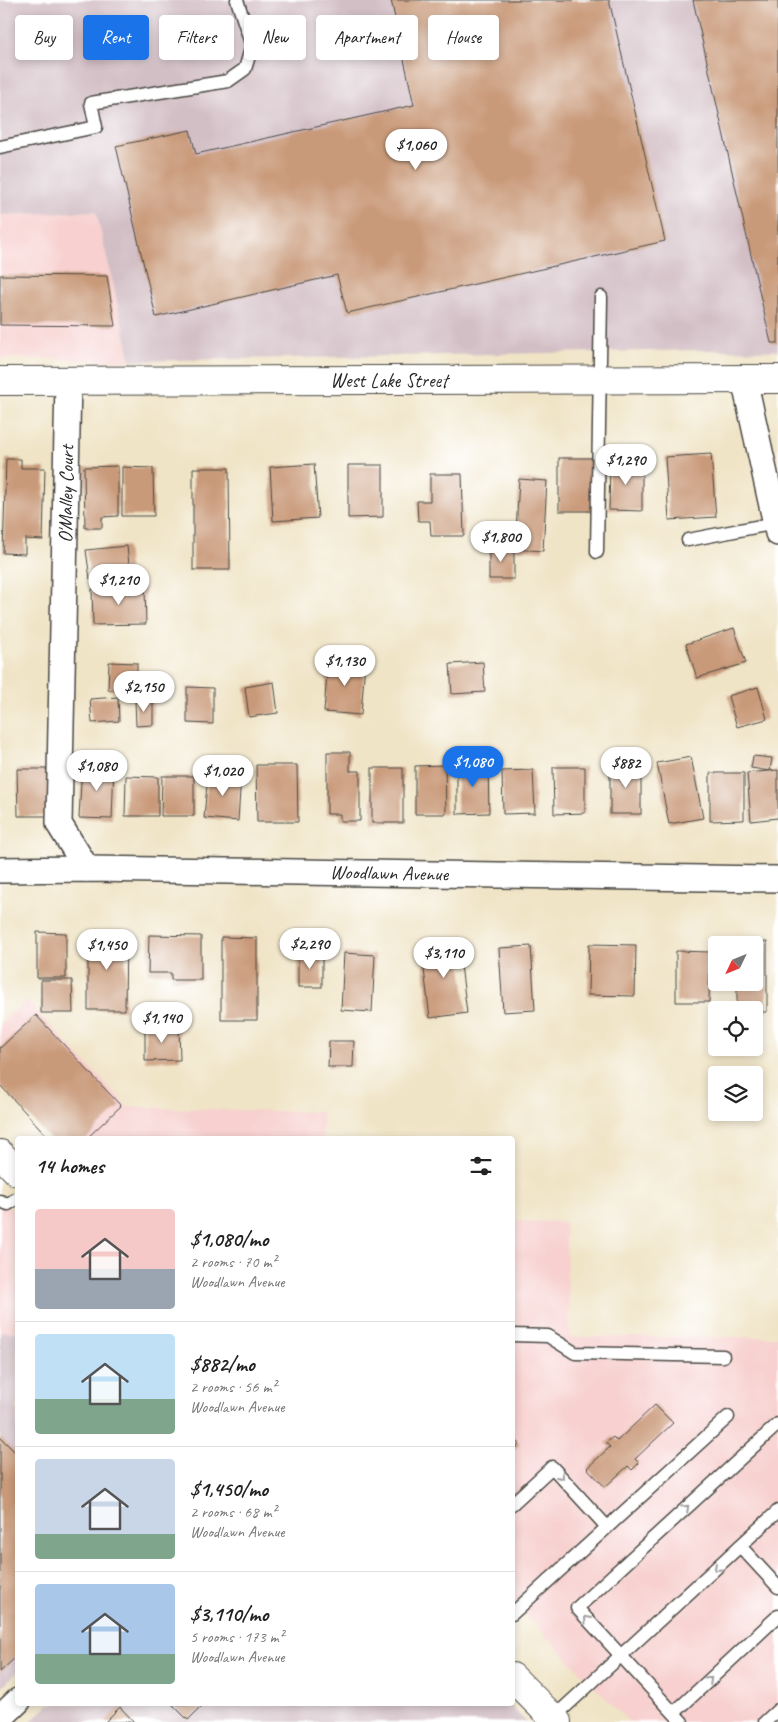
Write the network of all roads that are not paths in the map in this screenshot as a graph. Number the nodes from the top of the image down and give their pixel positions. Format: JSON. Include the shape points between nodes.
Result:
{"nodes":[{"id":1,"x":237,"y":0,"type":"edge"},
{"id":2,"x":0,"y":147,"type":"edge"},
{"id":3,"x":601,"y":297,"type":"dead end"},
{"id":4,"x":600,"y":379,"type":"junction"},
{"id":5,"x":744,"y":379,"type":"junction"},
{"id":6,"x":778,"y":379,"type":"edge"},
{"id":7,"x":0,"y":381,"type":"edge"},
{"id":8,"x":68,"y":381,"type":"junction"},
{"id":9,"x":777,"y":528,"type":"edge"},
{"id":10,"x":688,"y":540,"type":"dead end"},
{"id":11,"x":597,"y":552,"type":"dead end"},
{"id":12,"x":87,"y":869,"type":"junction"},
{"id":13,"x":0,"y":870,"type":"edge"},
{"id":14,"x":778,"y":879,"type":"edge"},
{"id":15,"x":0,"y":1154,"type":"edge"},
{"id":16,"x":15,"y":1169,"type":"edge"},
{"id":17,"x":15,"y":1200,"type":"edge"},
{"id":18,"x":0,"y":1201,"type":"edge"},
{"id":19,"x":515,"y":1335,"type":"edge"},
{"id":20,"x":724,"y":1356,"type":"dead end"},
{"id":21,"x":728,"y":1417,"type":"dead end"},
{"id":22,"x":778,"y":1424,"type":"edge"},
{"id":23,"x":515,"y":1501,"type":"edge"},
{"id":24,"x":778,"y":1511,"type":"edge"},
{"id":25,"x":607,"y":1527,"type":"junction"},
{"id":26,"x":740,"y":1546,"type":"junction"},
{"id":27,"x":778,"y":1587,"type":"edge"},
{"id":28,"x":515,"y":1611,"type":"edge"},
{"id":29,"x":778,"y":1616,"type":"edge"},
{"id":30,"x":620,"y":1656,"type":"junction"},
{"id":31,"x":515,"y":1680,"type":"edge"},
{"id":32,"x":15,"y":1704,"type":"edge"},
{"id":33,"x":778,"y":1710,"type":"edge"},
{"id":34,"x":0,"y":1718,"type":"edge"},
{"id":35,"x":678,"y":1718,"type":"edge"},
{"id":36,"x":555,"y":1720,"type":"edge"},
{"id":37,"x":765,"y":1722,"type":"edge"}],
"edges":[{"from":1,"to":2,"type":"lane","via":[[252,46],[245,69],[228,81],[91,103],[96,127]]},
{"from":3,"to":4,"type":"lane"},
{"from":4,"to":5,"type":"main road","name":"West Lake Street"},
{"from":4,"to":8,"type":"main road","name":"West Lake Street"},
{"from":4,"to":11,"type":"lane"},
{"from":5,"to":6,"type":"main road","name":"West Lake Street"},
{"from":5,"to":9,"type":"street"},
{"from":7,"to":8,"type":"main road","name":"West Lake Street"},
{"from":8,"to":12,"type":"street","name":"O'Malley Court","via":[[60,824]]},
{"from":9,"to":10,"type":"lane"},
{"from":12,"to":13,"type":"street","name":"Woodlawn Avenue"},
{"from":12,"to":14,"type":"street","name":"Woodlawn Avenue"},
{"from":15,"to":16,"type":"main road"},
{"from":17,"to":18,"type":"lane","via":[[8,1204]]},
{"from":19,"to":20,"type":"lane","via":[[548,1336],[575,1353]]},
{"from":21,"to":25,"type":"lane"},
{"from":30,"to":22,"type":"lane","one_way":true,"via":[[577,1608]]},
{"from":23,"to":25,"type":"lane","one_way":true,"via":[[552,1468]]},
{"from":24,"to":26,"type":"lane"},
{"from":25,"to":28,"type":"lane"},
{"from":26,"to":27,"type":"lane"},
{"from":26,"to":30,"type":"lane","one_way":true},
{"from":35,"to":29,"type":"lane","one_way":true},
{"from":30,"to":35,"type":"lane"},
{"from":30,"to":36,"type":"lane"},
{"from":31,"to":36,"type":"main road"},
{"from":32,"to":34,"type":"street"},
{"from":33,"to":37,"type":"lane"}]}
